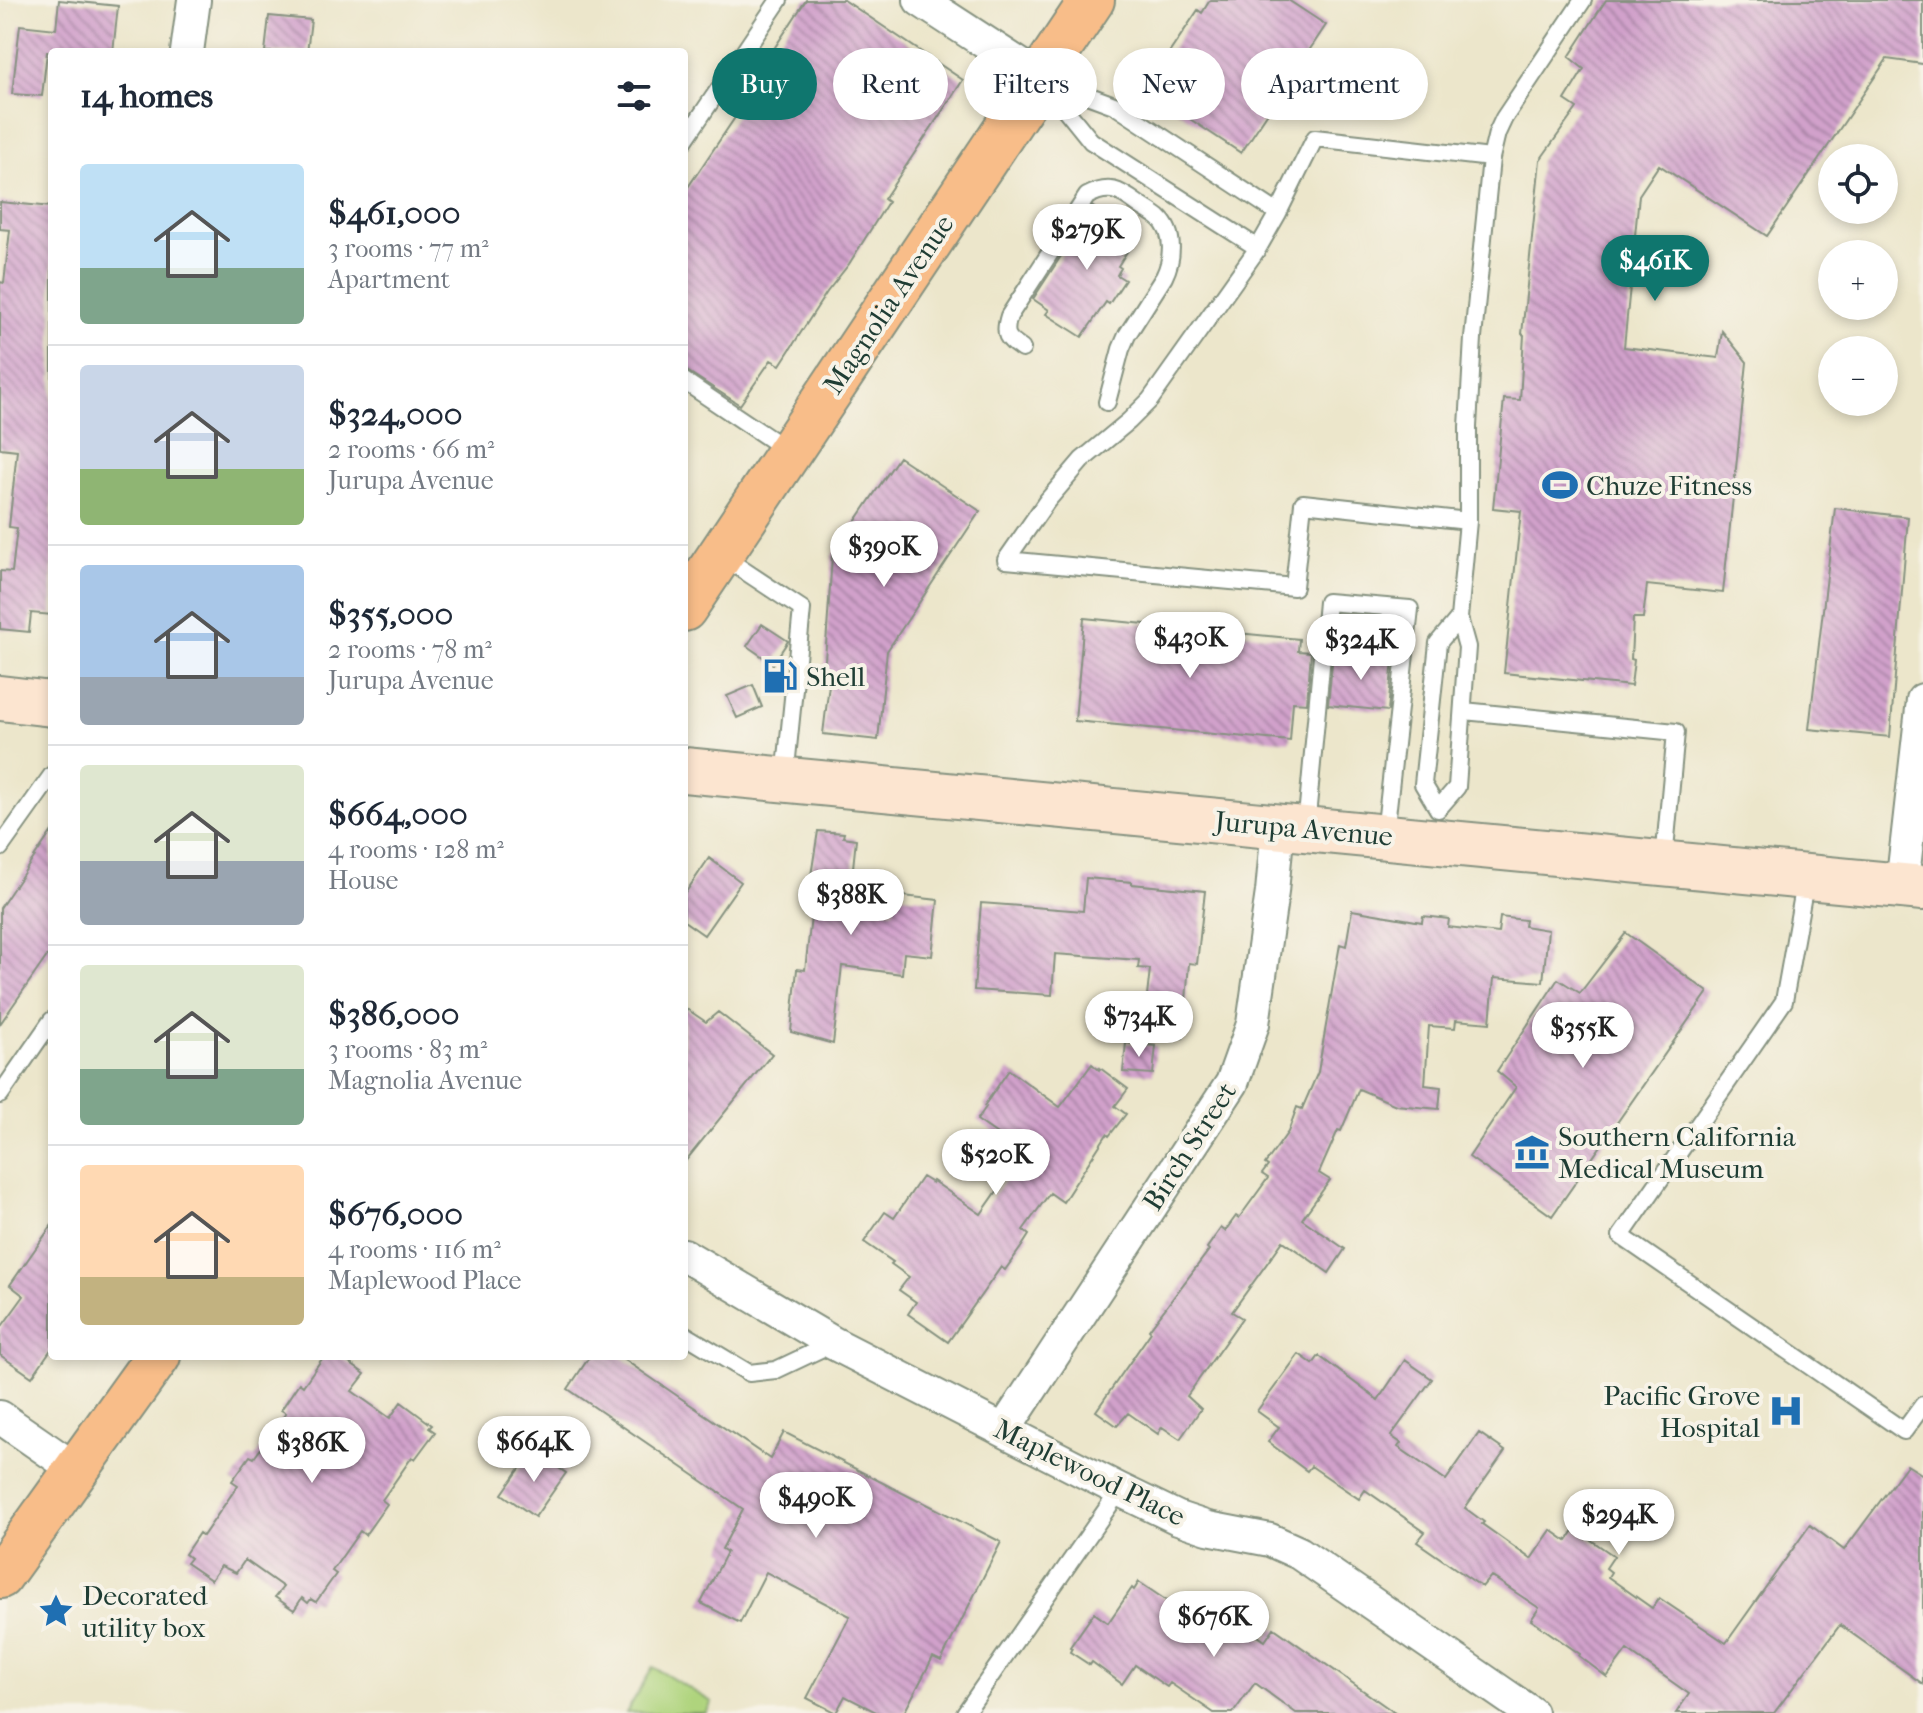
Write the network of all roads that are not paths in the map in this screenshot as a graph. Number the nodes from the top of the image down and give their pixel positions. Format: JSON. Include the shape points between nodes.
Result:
{"nodes":[{"id":1,"x":194,"y":0,"type":"edge"},
{"id":2,"x":779,"y":0,"type":"edge"},
{"id":3,"x":920,"y":0,"type":"edge"},
{"id":4,"x":1092,"y":0,"type":"edge"},
{"id":5,"x":1583,"y":0,"type":"edge"},
{"id":6,"x":188,"y":48,"type":"edge"},
{"id":7,"x":994,"y":48,"type":"edge"},
{"id":8,"x":1060,"y":48,"type":"edge"},
{"id":9,"x":1097,"y":99,"type":"edge"},
{"id":10,"x":1012,"y":120,"type":"edge"},
{"id":11,"x":1074,"y":120,"type":"edge"},
{"id":12,"x":688,"y":135,"type":"edge"},
{"id":13,"x":1491,"y":158,"type":"junction"},
{"id":14,"x":1278,"y":213,"type":"junction"},
{"id":15,"x":1258,"y":248,"type":"junction"},
{"id":16,"x":1022,"y":349,"type":"dead end"},
{"id":17,"x":688,"y":384,"type":"edge"},
{"id":18,"x":1107,"y":402,"type":"dead end"},
{"id":19,"x":790,"y":452,"type":"junction"},
{"id":20,"x":1468,"y":521,"type":"junction"},
{"id":21,"x":721,"y":555,"type":"junction"},
{"id":22,"x":688,"y":598,"type":"edge"},
{"id":23,"x":1459,"y":618,"type":"junction"},
{"id":24,"x":0,"y":698,"type":"edge"},
{"id":25,"x":1923,"y":700,"type":"edge"},
{"id":26,"x":48,"y":704,"type":"edge"},
{"id":27,"x":1464,"y":711,"type":"junction"},
{"id":28,"x":688,"y":770,"type":"edge"},
{"id":29,"x":785,"y":779,"type":"junction"},
{"id":30,"x":48,"y":781,"type":"edge"},
{"id":31,"x":1436,"y":825,"type":"junction"},
{"id":32,"x":1292,"y":827,"type":"junction"},
{"id":33,"x":1385,"y":835,"type":"junction"},
{"id":34,"x":0,"y":848,"type":"edge"},
{"id":35,"x":1664,"y":864,"type":"junction"},
{"id":36,"x":1806,"y":877,"type":"junction"},
{"id":37,"x":1912,"y":887,"type":"edge"},
{"id":38,"x":48,"y":1026,"type":"edge"},
{"id":39,"x":0,"y":1095,"type":"edge"},
{"id":40,"x":688,"y":1257,"type":"edge"},
{"id":41,"x":688,"y":1336,"type":"edge"},
{"id":42,"x":833,"y":1343,"type":"junction"},
{"id":43,"x":155,"y":1360,"type":"edge"},
{"id":44,"x":1923,"y":1405,"type":"edge"},
{"id":45,"x":0,"y":1417,"type":"edge"},
{"id":46,"x":1004,"y":1430,"type":"junction"},
{"id":47,"x":75,"y":1469,"type":"junction"},
{"id":48,"x":1120,"y":1490,"type":"junction"},
{"id":49,"x":0,"y":1576,"type":"edge"},
{"id":50,"x":965,"y":1713,"type":"edge"},
{"id":51,"x":1531,"y":1713,"type":"edge"}],
"edges":[{"from":1,"to":6,"type":"street"},
{"from":2,"to":12,"type":"lane"},
{"from":3,"to":7,"type":"street"},
{"from":4,"to":8,"type":"main road","name":"Magnolia Avenue"},
{"from":5,"to":13,"type":"lane","via":[[1504,118]]},
{"from":9,"to":14,"type":"lane"},
{"from":10,"to":19,"type":"main road","name":"Magnolia Avenue"},
{"from":11,"to":15,"type":"lane","via":[[1091,141]]},
{"from":13,"to":14,"type":"lane","via":[[1315,138]]},
{"from":13,"to":20,"type":"lane","via":[[1472,353]]},
{"from":14,"to":15,"type":"lane"},
{"from":15,"to":20,"type":"lane","via":[[1150,400],[1082,460],[1006,560],[1294,587],[1303,503]]},
{"from":16,"to":18,"type":"lane","via":[[1008,340],[1009,316],[1087,196],[1105,189],[1126,195],[1166,227],[1170,258],[1164,277],[1127,335]]},
{"from":17,"to":19,"type":"lane"},
{"from":19,"to":21,"type":"main road","name":"Magnolia Avenue"},
{"from":20,"to":23,"type":"lane"},
{"from":21,"to":22,"type":"main road","name":"Magnolia Avenue"},
{"from":21,"to":29,"type":"lane","via":[[802,609]]},
{"from":23,"to":27,"type":"lane","via":[[1467,647]]},
{"from":23,"to":31,"type":"lane","via":[[1438,643],[1423,784]]},
{"from":24,"to":26,"type":"main road"},
{"from":25,"to":37,"type":"street"},
{"from":27,"to":31,"type":"lane","via":[[1457,787]]},
{"from":27,"to":35,"type":"lane","via":[[1676,732]]},
{"from":28,"to":29,"type":"main road","name":"Jurupa Avenue"},
{"from":29,"to":32,"type":"main road","name":"Jurupa Avenue"},
{"from":30,"to":34,"type":"lane"},
{"from":31,"to":33,"type":"main road","name":"Jurupa Avenue"},
{"from":31,"to":35,"type":"main road","name":"Jurupa Avenue"},
{"from":32,"to":33,"type":"main road","name":"Jurupa Avenue"},
{"from":32,"to":33,"type":"lane","via":[[1327,602],[1410,609]]},
{"from":32,"to":46,"type":"street","name":"Birch Street","via":[[1272,892],[1253,1024],[1232,1083]]},
{"from":35,"to":36,"type":"main road","name":"Jurupa Avenue"},
{"from":36,"to":37,"type":"main road","name":"Jurupa Avenue"},
{"from":36,"to":44,"type":"lane","via":[[1784,1001],[1621,1236],[1904,1431]]},
{"from":38,"to":39,"type":"lane"},
{"from":40,"to":42,"type":"street","name":"Maplewood Place"},
{"from":41,"to":42,"type":"lane","via":[[749,1373],[776,1370]]},
{"from":42,"to":46,"type":"street","name":"Maplewood Place"},
{"from":43,"to":47,"type":"main road"},
{"from":45,"to":47,"type":"street"},
{"from":46,"to":48,"type":"street","name":"Maplewood Place"},
{"from":47,"to":49,"type":"main road"},
{"from":48,"to":50,"type":"lane"},
{"from":48,"to":51,"type":"street","name":"Maplewood Place","via":[[1178,1518],[1270,1540],[1299,1553]]}]}
